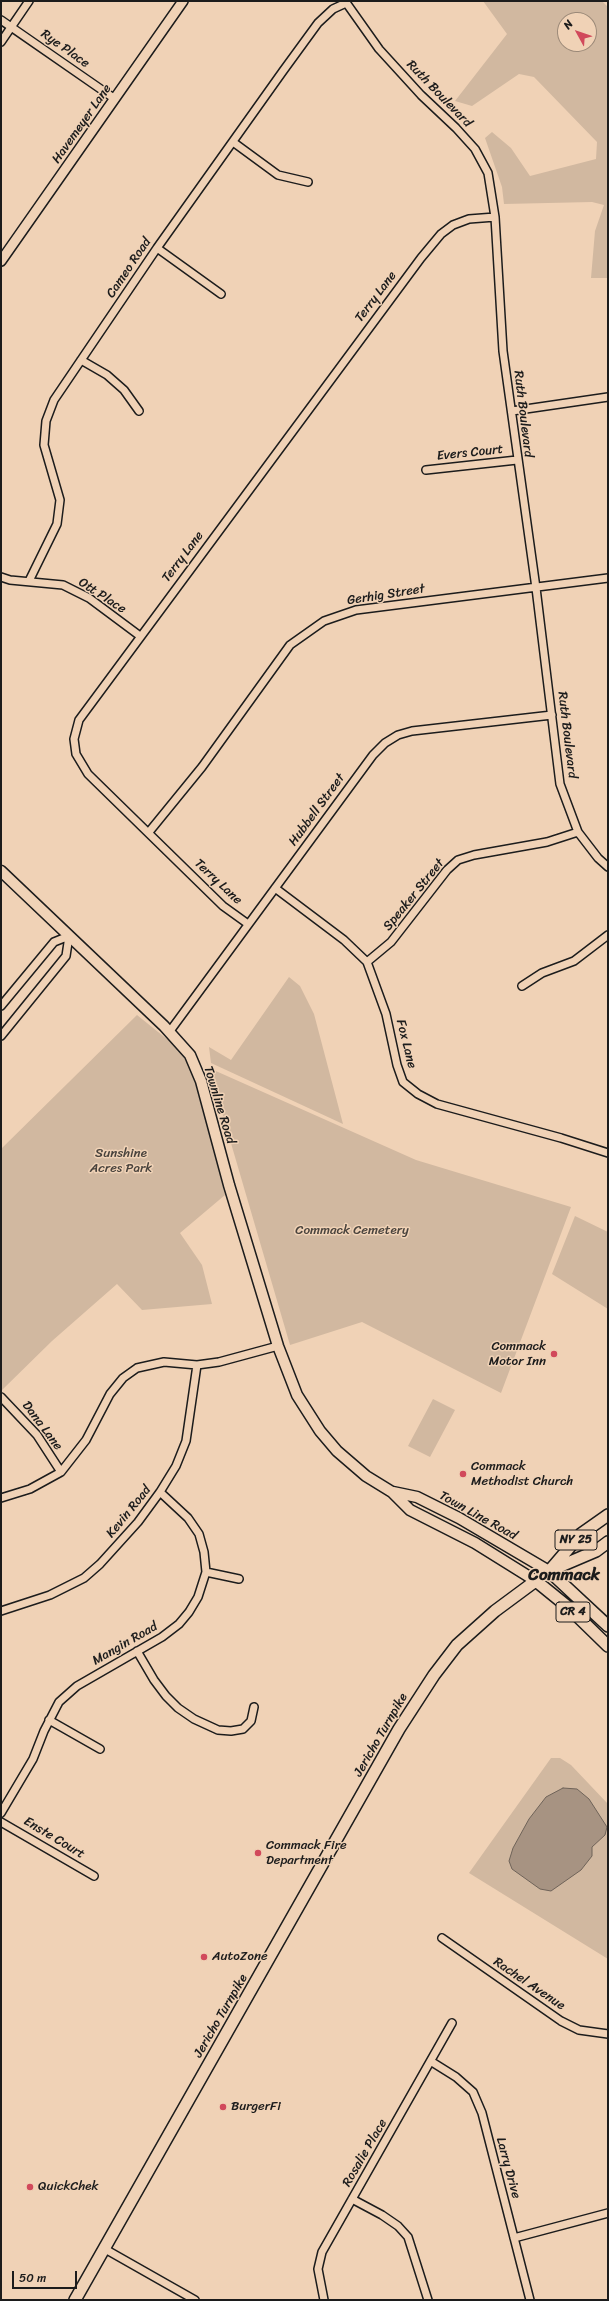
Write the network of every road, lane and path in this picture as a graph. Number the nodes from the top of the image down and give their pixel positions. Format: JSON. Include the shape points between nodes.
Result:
{"nodes":[{"id":1,"x":29,"y":1,"type":"edge"},
{"id":2,"x":184,"y":1,"type":"edge"},
{"id":3,"x":346,"y":2,"type":"edge"},
{"id":4,"x":1,"y":20,"type":"edge"},
{"id":5,"x":11,"y":27,"type":"junction"},
{"id":6,"x":1,"y":42,"type":"edge"},
{"id":7,"x":115,"y":99,"type":"junction"},
{"id":8,"x":233,"y":142,"type":"junction"},
{"id":9,"x":308,"y":182,"type":"dead end"},
{"id":10,"x":495,"y":217,"type":"junction"},
{"id":11,"x":157,"y":248,"type":"junction"},
{"id":12,"x":1,"y":261,"type":"edge"},
{"id":13,"x":221,"y":294,"type":"dead end"},
{"id":14,"x":81,"y":360,"type":"junction"},
{"id":15,"x":608,"y":397,"type":"edge"},
{"id":16,"x":140,"y":411,"type":"dead end"},
{"id":17,"x":512,"y":411,"type":"junction"},
{"id":18,"x":517,"y":460,"type":"junction"},
{"id":19,"x":426,"y":470,"type":"dead end"},
{"id":20,"x":1,"y":577,"type":"edge"},
{"id":21,"x":608,"y":578,"type":"edge"},
{"id":22,"x":29,"y":582,"type":"junction"},
{"id":23,"x":536,"y":588,"type":"junction"},
{"id":24,"x":140,"y":636,"type":"junction"},
{"id":25,"x":552,"y":715,"type":"junction"},
{"id":26,"x":149,"y":832,"type":"junction"},
{"id":27,"x":578,"y":832,"type":"junction"},
{"id":28,"x":608,"y":867,"type":"edge"},
{"id":29,"x":1,"y":871,"type":"edge"},
{"id":30,"x":275,"y":888,"type":"junction"},
{"id":31,"x":248,"y":924,"type":"junction"},
{"id":32,"x":608,"y":935,"type":"edge"},
{"id":33,"x":69,"y":936,"type":"junction"},
{"id":34,"x":367,"y":962,"type":"junction"},
{"id":35,"x":522,"y":986,"type":"dead end"},
{"id":36,"x":1,"y":1006,"type":"edge"},
{"id":37,"x":170,"y":1032,"type":"junction"},
{"id":38,"x":1,"y":1036,"type":"edge"},
{"id":39,"x":608,"y":1153,"type":"edge"},
{"id":40,"x":278,"y":1346,"type":"junction"},
{"id":41,"x":197,"y":1365,"type":"junction"},
{"id":42,"x":1,"y":1396,"type":"edge"},
{"id":43,"x":61,"y":1472,"type":"junction"},
{"id":44,"x":160,"y":1492,"type":"junction"},
{"id":45,"x":392,"y":1492,"type":"junction"},
{"id":46,"x":1,"y":1498,"type":"edge"},
{"id":47,"x":608,"y":1515,"type":"edge"},
{"id":48,"x":608,"y":1542,"type":"edge"},
{"id":49,"x":549,"y":1571,"type":"junction"},
{"id":50,"x":206,"y":1572,"type":"junction"},
{"id":51,"x":239,"y":1579,"type":"dead end"},
{"id":52,"x":536,"y":1580,"type":"junction"},
{"id":53,"x":1,"y":1611,"type":"edge"},
{"id":54,"x":608,"y":1626,"type":"edge"},
{"id":55,"x":608,"y":1646,"type":"edge"},
{"id":56,"x":137,"y":1651,"type":"junction"},
{"id":57,"x":254,"y":1707,"type":"dead end"},
{"id":58,"x":49,"y":1720,"type":"junction"},
{"id":59,"x":100,"y":1749,"type":"dead end"},
{"id":60,"x":1,"y":1813,"type":"edge"},
{"id":61,"x":1,"y":1822,"type":"edge"},
{"id":62,"x":94,"y":1876,"type":"dead end"},
{"id":63,"x":442,"y":1938,"type":"dead end"},
{"id":64,"x":452,"y":2023,"type":"dead end"},
{"id":65,"x":608,"y":2034,"type":"edge"},
{"id":66,"x":432,"y":2062,"type":"junction"},
{"id":67,"x":352,"y":2199,"type":"junction"},
{"id":68,"x":608,"y":2213,"type":"edge"},
{"id":69,"x":514,"y":2238,"type":"junction"},
{"id":70,"x":105,"y":2248,"type":"junction"},
{"id":71,"x":76,"y":2300,"type":"edge"},
{"id":72,"x":195,"y":2300,"type":"edge"},
{"id":73,"x":324,"y":2300,"type":"edge"},
{"id":74,"x":428,"y":2300,"type":"edge"},
{"id":75,"x":530,"y":2300,"type":"edge"}],
"edges":[{"from":1,"to":5,"type":"street"},
{"from":2,"to":7,"type":"street","name":"Havemeyer Lane"},
{"from":3,"to":8,"type":"street","name":"Cameo Road","via":[[333,9],[318,23]]},
{"from":3,"to":10,"type":"street","name":"Ruth Boulevard","via":[[379,49],[421,96],[475,149],[488,173]]},
{"from":4,"to":5,"type":"street","name":"Rye Place"},
{"from":5,"to":6,"type":"street"},
{"from":5,"to":7,"type":"street","name":"Rye Place"},
{"from":7,"to":12,"type":"street","name":"Havemeyer Lane"},
{"from":8,"to":9,"type":"street","via":[[278,175]]},
{"from":8,"to":11,"type":"street","name":"Cameo Road"},
{"from":10,"to":17,"type":"street","name":"Ruth Boulevard","via":[[503,351]]},
{"from":10,"to":24,"type":"street","name":"Terry Lane","via":[[469,219],[441,234]]},
{"from":11,"to":13,"type":"street"},
{"from":11,"to":14,"type":"street","name":"Cameo Road"},
{"from":14,"to":16,"type":"street","via":[[107,375],[124,390]]},
{"from":14,"to":22,"type":"street","name":"Cameo Road","via":[[54,400],[46,420],[44,446],[60,500],[57,524]]},
{"from":15,"to":17,"type":"street"},
{"from":17,"to":18,"type":"street","name":"Ruth Boulevard"},
{"from":18,"to":19,"type":"street","name":"Evers Court"},
{"from":18,"to":23,"type":"street","name":"Ruth Boulevard"},
{"from":20,"to":22,"type":"street","name":"Ott Place"},
{"from":21,"to":23,"type":"street","name":"Gerhig Street"},
{"from":22,"to":24,"type":"street","name":"Ott Place","via":[[63,585],[89,598]]},
{"from":23,"to":25,"type":"street","name":"Ruth Boulevard"},
{"from":23,"to":26,"type":"street","name":"Gerhig Street","via":[[356,610],[324,621],[290,645],[202,768]]},
{"from":24,"to":26,"type":"street","name":"Terry Lane","via":[[79,720],[74,739],[76,754],[88,774]]},
{"from":25,"to":27,"type":"street","name":"Ruth Boulevard","via":[[560,784]]},
{"from":25,"to":30,"type":"street","name":"Hubbell Street","via":[[412,731],[398,735],[385,743],[373,755]]},
{"from":26,"to":31,"type":"street","name":"Terry Lane","via":[[223,906]]},
{"from":27,"to":28,"type":"street","name":"Ruth Boulevard"},
{"from":27,"to":34,"type":"street","name":"Speaker Street","via":[[547,842],[458,860],[447,870],[391,942]]},
{"from":29,"to":33,"type":"main road","name":"Townline Road","number":"CR 4"},
{"from":30,"to":31,"type":"street","name":"Hubbell Street"},
{"from":30,"to":34,"type":"street","name":"Fox Lane","via":[[344,940]]},
{"from":31,"to":37,"type":"street","name":"Hubbell Street"},
{"from":32,"to":35,"type":"street","via":[[574,961],[542,973]]},
{"from":33,"to":36,"type":"street","via":[[54,942]]},
{"from":33,"to":37,"type":"main road","name":"Townline Road","number":"CR 4"},
{"from":33,"to":38,"type":"street","via":[[66,956]]},
{"from":34,"to":39,"type":"street","name":"Fox Lane","via":[[386,1014],[397,1065],[404,1082],[418,1094],[436,1104]]},
{"from":37,"to":40,"type":"main road","name":"Townline Road","number":"CR 4","via":[[190,1056],[201,1081],[229,1187]]},
{"from":40,"to":41,"type":"street","via":[[219,1362]]},
{"from":40,"to":45,"type":"main road","name":"Town Line Road","number":"CR 4","via":[[297,1395],[320,1432],[366,1476]]},
{"from":41,"to":43,"type":"street","via":[[164,1362],[150,1364],[137,1368],[123,1378],[110,1394],[86,1440]]},
{"from":41,"to":44,"type":"street","name":"Kevin Road","via":[[186,1441],[176,1466]]},
{"from":42,"to":43,"type":"street","name":"Dana Lane","via":[[37,1435]]},
{"from":43,"to":46,"type":"street","via":[[30,1489]]},
{"from":44,"to":50,"type":"street","name":"Mangin Road","via":[[188,1518],[199,1534]]},
{"from":44,"to":53,"type":"street","name":"Kevin Road","via":[[119,1544],[84,1578],[50,1595]]},
{"from":45,"to":49,"type":"main road","name":"Town Line Road","number":"CR 4","via":[[417,1497]]},
{"from":45,"to":52,"type":"main road","name":"Town Line Road","number":"CR 4","via":[[410,1510],[474,1543]]},
{"from":47,"to":49,"type":"main road","name":"Jericho Turnpike","number":"NY 25","via":[[581,1534]]},
{"from":48,"to":49,"type":"main road","name":"Jericho Turnpike","number":"NY 25","via":[[596,1551]]},
{"from":49,"to":52,"type":"main road","name":"Jericho Turnpike","number":"NY 25"},
{"from":49,"to":54,"type":"main road","number":"CR 4"},
{"from":50,"to":51,"type":"street"},
{"from":50,"to":56,"type":"street","name":"Mangin Road","via":[[198,1597],[179,1624]]},
{"from":52,"to":55,"type":"main road","number":"CR 4"},
{"from":52,"to":70,"type":"main road","name":"Jericho Turnpike","number":"NY 25","via":[[495,1611],[457,1645],[434,1675],[400,1729]]},
{"from":56,"to":57,"type":"street","via":[[166,1696],[194,1719],[218,1730],[243,1730],[251,1721]]},
{"from":56,"to":58,"type":"street","name":"Mangin Road","via":[[77,1686],[59,1702]]},
{"from":58,"to":59,"type":"street"},
{"from":58,"to":60,"type":"street","name":"Mangin Road","via":[[33,1759]]},
{"from":61,"to":62,"type":"street","name":"Enste Court"},
{"from":63,"to":65,"type":"street","name":"Rachel Avenue","via":[[561,2021],[578,2030]]},
{"from":64,"to":66,"type":"street","name":"Rosalie Place"},
{"from":66,"to":67,"type":"street","name":"Rosalie Place"},
{"from":66,"to":69,"type":"street","name":"Larry Drive","via":[[456,2077],[473,2092],[482,2114]]},
{"from":67,"to":73,"type":"street","name":"Rosalie Place","via":[[322,2252],[318,2269]]},
{"from":67,"to":74,"type":"street","via":[[393,2223],[408,2237]]},
{"from":68,"to":69,"type":"street"},
{"from":69,"to":75,"type":"street","name":"Larry Drive"},
{"from":70,"to":71,"type":"main road","name":"Jericho Turnpike","number":"NY 25"},
{"from":70,"to":72,"type":"street"}]}
